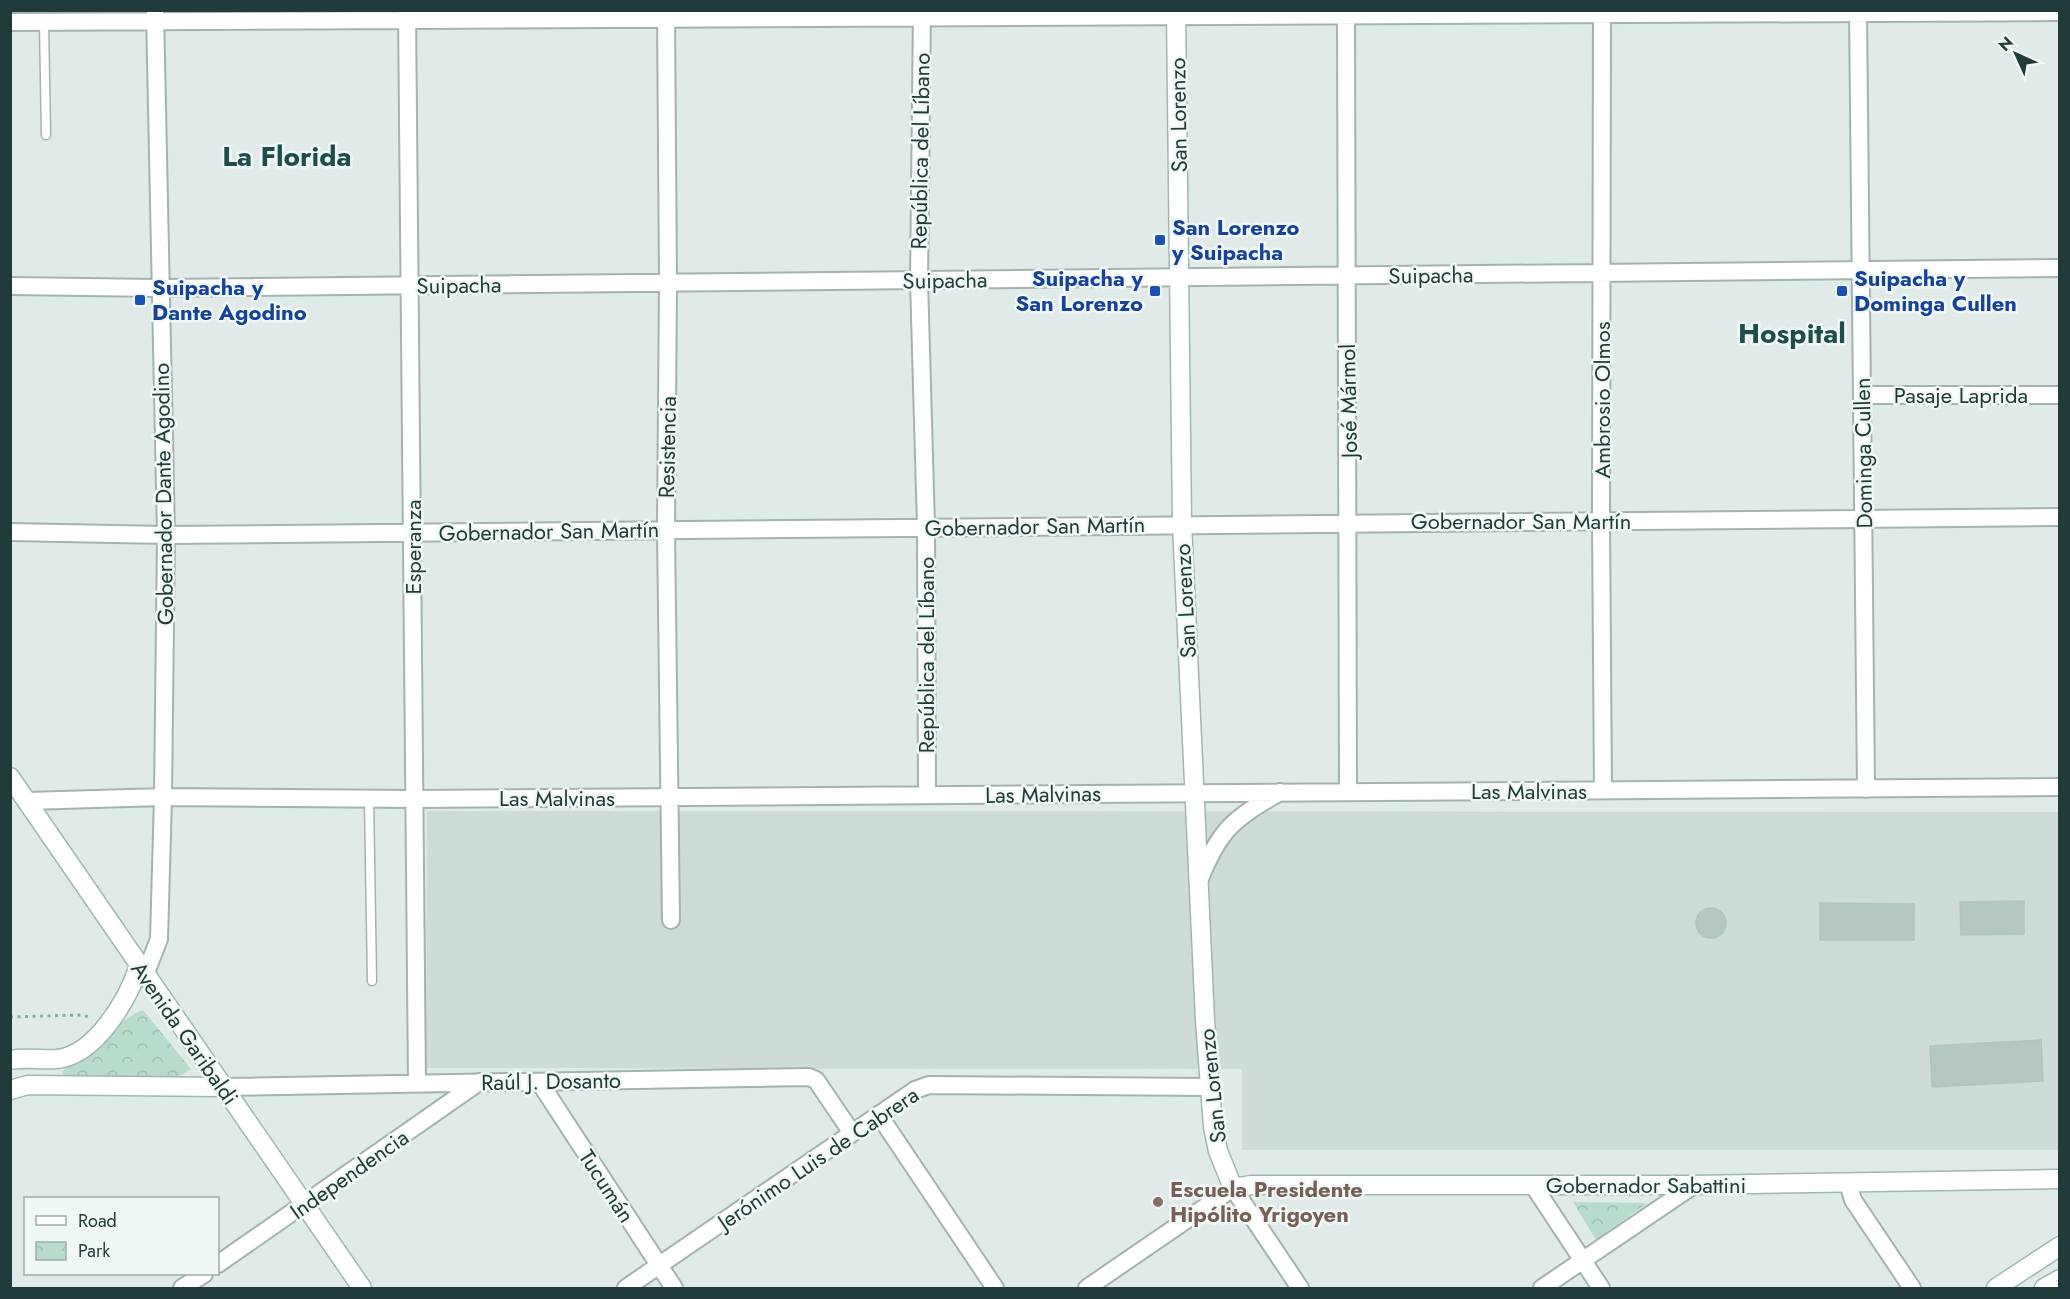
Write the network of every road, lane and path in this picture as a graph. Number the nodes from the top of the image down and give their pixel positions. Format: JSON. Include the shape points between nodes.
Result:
{"nodes":[{"id":1,"x":1602,"y":12,"type":"edge"},
{"id":2,"x":1858,"y":12,"type":"edge"},
{"id":3,"x":2060,"y":12,"type":"edge"},
{"id":4,"x":1346,"y":13,"type":"edge"},
{"id":5,"x":922,"y":14,"type":"edge"},
{"id":6,"x":1176,"y":14,"type":"edge"},
{"id":7,"x":407,"y":15,"type":"edge"},
{"id":8,"x":666,"y":15,"type":"edge"},
{"id":9,"x":155,"y":16,"type":"edge"},
{"id":10,"x":10,"y":22,"type":"edge"},
{"id":11,"x":44,"y":22,"type":"junction"},
{"id":12,"x":46,"y":135,"type":"dead end"},
{"id":13,"x":2060,"y":268,"type":"edge"},
{"id":14,"x":1859,"y":270,"type":"junction"},
{"id":15,"x":1603,"y":273,"type":"junction"},
{"id":16,"x":1347,"y":276,"type":"junction"},
{"id":17,"x":1180,"y":277,"type":"junction"},
{"id":18,"x":919,"y":280,"type":"junction"},
{"id":19,"x":668,"y":283,"type":"junction"},
{"id":20,"x":411,"y":285,"type":"junction"},
{"id":21,"x":10,"y":286,"type":"edge"},
{"id":22,"x":160,"y":288,"type":"junction"},
{"id":23,"x":1862,"y":395,"type":"junction"},
{"id":24,"x":2060,"y":395,"type":"edge"},
{"id":25,"x":2060,"y":517,"type":"edge"},
{"id":26,"x":1864,"y":519,"type":"junction"},
{"id":27,"x":1601,"y":521,"type":"junction"},
{"id":28,"x":1349,"y":523,"type":"junction"},
{"id":29,"x":1182,"y":524,"type":"junction"},
{"id":30,"x":926,"y":527,"type":"junction"},
{"id":31,"x":666,"y":530,"type":"junction"},
{"id":32,"x":10,"y":532,"type":"edge"},
{"id":33,"x":413,"y":532,"type":"junction"},
{"id":34,"x":166,"y":535,"type":"junction"},
{"id":35,"x":10,"y":777,"type":"edge"},
{"id":36,"x":2060,"y":787,"type":"edge"},
{"id":37,"x":1866,"y":789,"type":"junction"},
{"id":38,"x":1603,"y":790,"type":"junction"},
{"id":39,"x":1194,"y":792,"type":"junction"},
{"id":40,"x":1281,"y":792,"type":"junction"},
{"id":41,"x":1348,"y":792,"type":"junction"},
{"id":42,"x":927,"y":795,"type":"junction"},
{"id":43,"x":163,"y":797,"type":"junction"},
{"id":44,"x":669,"y":797,"type":"junction"},
{"id":45,"x":369,"y":799,"type":"junction"},
{"id":46,"x":414,"y":799,"type":"junction"},
{"id":47,"x":27,"y":801,"type":"junction"},
{"id":48,"x":1199,"y":882,"type":"junction"},
{"id":49,"x":671,"y":920,"type":"dead end"},
{"id":50,"x":145,"y":976,"type":"junction"},
{"id":51,"x":372,"y":981,"type":"dead end"},
{"id":52,"x":115,"y":1014,"type":"junction"},
{"id":53,"x":10,"y":1017,"type":"edge"},
{"id":54,"x":10,"y":1060,"type":"edge"},
{"id":55,"x":479,"y":1082,"type":"junction"},
{"id":56,"x":417,"y":1083,"type":"junction"},
{"id":57,"x":540,"y":1083,"type":"junction"},
{"id":58,"x":222,"y":1087,"type":"junction"},
{"id":59,"x":1209,"y":1087,"type":"junction"},
{"id":60,"x":10,"y":1090,"type":"edge"},
{"id":61,"x":879,"y":1115,"type":"junction"},
{"id":62,"x":852,"y":1133,"type":"junction"},
{"id":63,"x":2060,"y":1179,"type":"edge"},
{"id":64,"x":1848,"y":1183,"type":"junction"},
{"id":65,"x":1533,"y":1185,"type":"junction"},
{"id":66,"x":1694,"y":1185,"type":"junction"},
{"id":67,"x":1233,"y":1188,"type":"junction"},
{"id":68,"x":304,"y":1206,"type":"junction"},
{"id":69,"x":2060,"y":1246,"type":"edge"},
{"id":70,"x":1582,"y":1261,"type":"junction"},
{"id":71,"x":219,"y":1263,"type":"edge"},
{"id":72,"x":658,"y":1266,"type":"junction"},
{"id":73,"x":202,"y":1275,"type":"edge"},
{"id":74,"x":2060,"y":1279,"type":"edge"},
{"id":75,"x":182,"y":1288,"type":"edge"},
{"id":76,"x":362,"y":1288,"type":"edge"},
{"id":77,"x":626,"y":1288,"type":"edge"},
{"id":78,"x":674,"y":1288,"type":"edge"},
{"id":79,"x":995,"y":1288,"type":"edge"},
{"id":80,"x":1087,"y":1288,"type":"edge"},
{"id":81,"x":1300,"y":1288,"type":"edge"},
{"id":82,"x":1542,"y":1288,"type":"edge"},
{"id":83,"x":1601,"y":1288,"type":"edge"},
{"id":84,"x":1912,"y":1288,"type":"edge"},
{"id":85,"x":1996,"y":1288,"type":"edge"},
{"id":86,"x":2044,"y":1288,"type":"edge"}],
"edges":[{"from":1,"to":2,"type":"street"},
{"from":1,"to":4,"type":"street"},
{"from":1,"to":15,"type":"street","name":"Ambrosio Olmos"},
{"from":2,"to":3,"type":"street"},
{"from":2,"to":14,"type":"street","name":"Dominga Cullen"},
{"from":4,"to":6,"type":"street"},
{"from":4,"to":16,"type":"street","name":"José Mármol"},
{"from":5,"to":6,"type":"street"},
{"from":5,"to":8,"type":"street"},
{"from":5,"to":18,"type":"street","name":"República del Líbano"},
{"from":6,"to":17,"type":"main road","name":"San Lorenzo"},
{"from":7,"to":8,"type":"street"},
{"from":7,"to":9,"type":"street"},
{"from":7,"to":20,"type":"street","name":"Esperanza"},
{"from":8,"to":19,"type":"street","name":"Resistencia"},
{"from":9,"to":11,"type":"street"},
{"from":9,"to":22,"type":"street","name":"Gobernador Dante Agodino"},
{"from":10,"to":11,"type":"street"},
{"from":11,"to":12,"type":"lane"},
{"from":13,"to":14,"type":"street","name":"Suipacha"},
{"from":14,"to":15,"type":"street","name":"Suipacha"},
{"from":14,"to":23,"type":"street","name":"Dominga Cullen"},
{"from":15,"to":16,"type":"street","name":"Suipacha"},
{"from":15,"to":27,"type":"street","name":"Ambrosio Olmos"},
{"from":16,"to":17,"type":"street","name":"Suipacha"},
{"from":16,"to":28,"type":"street","name":"José Mármol"},
{"from":17,"to":18,"type":"street","name":"Suipacha"},
{"from":17,"to":29,"type":"main road","name":"San Lorenzo"},
{"from":18,"to":19,"type":"street","name":"Suipacha"},
{"from":18,"to":30,"type":"street","name":"República del Líbano"},
{"from":19,"to":20,"type":"street","name":"Suipacha"},
{"from":19,"to":31,"type":"street","name":"Resistencia"},
{"from":20,"to":22,"type":"street","name":"Suipacha"},
{"from":20,"to":33,"type":"street","name":"Esperanza"},
{"from":21,"to":22,"type":"street","name":"Suipacha"},
{"from":22,"to":34,"type":"street","name":"Gobernador Dante Agodino"},
{"from":23,"to":24,"type":"street","name":"Pasaje Laprida"},
{"from":23,"to":26,"type":"street","name":"Dominga Cullen"},
{"from":25,"to":26,"type":"street","name":"Gobernador San Martín"},
{"from":26,"to":27,"type":"street","name":"Gobernador San Martín"},
{"from":26,"to":37,"type":"street","name":"Dominga Cullen"},
{"from":27,"to":28,"type":"street","name":"Gobernador San Martín"},
{"from":27,"to":38,"type":"street","name":"Ambrosio Olmos"},
{"from":28,"to":29,"type":"street","name":"Gobernador San Martín"},
{"from":28,"to":41,"type":"street","name":"José Mármol"},
{"from":29,"to":30,"type":"street","name":"Gobernador San Martín"},
{"from":29,"to":39,"type":"main road","name":"San Lorenzo"},
{"from":30,"to":31,"type":"street","name":"Gobernador San Martín"},
{"from":30,"to":42,"type":"street","name":"República del Líbano"},
{"from":31,"to":33,"type":"street","name":"Gobernador San Martín"},
{"from":31,"to":44,"type":"street","name":"Resistencia"},
{"from":32,"to":34,"type":"street","name":"Gobernador San Martín"},
{"from":33,"to":34,"type":"street","name":"Gobernador San Martín"},
{"from":33,"to":46,"type":"street","name":"Esperanza"},
{"from":34,"to":43,"type":"street","name":"Gobernador Dante Agodino"},
{"from":35,"to":47,"type":"main road","name":"Avenida Garibaldi"},
{"from":36,"to":37,"type":"street","name":"Las Malvinas"},
{"from":37,"to":38,"type":"street","name":"Las Malvinas"},
{"from":38,"to":41,"type":"street","name":"Las Malvinas"},
{"from":39,"to":40,"type":"street","name":"Las Malvinas"},
{"from":39,"to":42,"type":"street","name":"Las Malvinas"},
{"from":39,"to":48,"type":"main road","name":"San Lorenzo"},
{"from":40,"to":41,"type":"street","name":"Las Malvinas"},
{"from":40,"to":48,"type":"street","via":[[1236,820],[1221,835]]},
{"from":42,"to":44,"type":"street","name":"Las Malvinas"},
{"from":43,"to":45,"type":"street","name":"Las Malvinas"},
{"from":43,"to":47,"type":"street","name":"Las Malvinas"},
{"from":43,"to":50,"type":"street","name":"Gobernador Dante Agodino","via":[[159,939]]},
{"from":44,"to":46,"type":"street","name":"Las Malvinas"},
{"from":44,"to":49,"type":"street","name":"Resistencia"},
{"from":45,"to":46,"type":"street","name":"Las Malvinas"},
{"from":45,"to":51,"type":"lane"},
{"from":46,"to":56,"type":"street","name":"Esperanza"},
{"from":47,"to":50,"type":"main road","name":"Avenida Garibaldi"},
{"from":48,"to":59,"type":"main road","name":"San Lorenzo"},
{"from":50,"to":52,"type":"main road"},
{"from":50,"to":58,"type":"main road","name":"Avenida Garibaldi"},
{"from":52,"to":53,"type":"path"},
{"from":52,"to":54,"type":"main road","via":[[100,1033],[69,1055],[58,1059]]},
{"from":55,"to":56,"type":"street","name":"Raúl J. Dosanto"},
{"from":55,"to":57,"type":"street","name":"Raúl J. Dosanto"},
{"from":55,"to":68,"type":"street","name":"Independencia"},
{"from":56,"to":58,"type":"street","name":"Raúl J. Dosanto"},
{"from":57,"to":62,"type":"street","name":"Raúl J. Dosanto","via":[[809,1077],[816,1080]]},
{"from":57,"to":72,"type":"street","name":"Tucumán"},
{"from":58,"to":60,"type":"main road","via":[[28,1085]]},
{"from":58,"to":68,"type":"main road","name":"Avenida Garibaldi"},
{"from":59,"to":61,"type":"street","name":"Jerónimo Luis de Cabrera","via":[[929,1085]]},
{"from":59,"to":67,"type":"main road","name":"San Lorenzo","via":[[1218,1151]]},
{"from":61,"to":62,"type":"street","name":"Jerónimo Luis de Cabrera"},
{"from":61,"to":79,"type":"street"},
{"from":62,"to":72,"type":"street","name":"Jerónimo Luis de Cabrera"},
{"from":63,"to":64,"type":"main road","name":"Gobernador Sabattini"},
{"from":64,"to":66,"type":"main road","name":"Gobernador Sabattini"},
{"from":64,"to":84,"type":"street","via":[[1853,1200]]},
{"from":65,"to":66,"type":"main road","name":"Gobernador Sabattini"},
{"from":65,"to":67,"type":"main road","name":"Gobernador Sabattini"},
{"from":65,"to":70,"type":"street"},
{"from":66,"to":70,"type":"street"},
{"from":67,"to":80,"type":"street"},
{"from":67,"to":81,"type":"street"},
{"from":68,"to":71,"type":"street","name":"Independencia"},
{"from":68,"to":76,"type":"main road","name":"Avenida Garibaldi"},
{"from":69,"to":85,"type":"main road"},
{"from":70,"to":82,"type":"street"},
{"from":70,"to":83,"type":"street"},
{"from":72,"to":77,"type":"street","name":"Jerónimo Luis de Cabrera"},
{"from":72,"to":78,"type":"street","name":"Tucumán"},
{"from":73,"to":75,"type":"street"},
{"from":74,"to":86,"type":"main road"}]}
